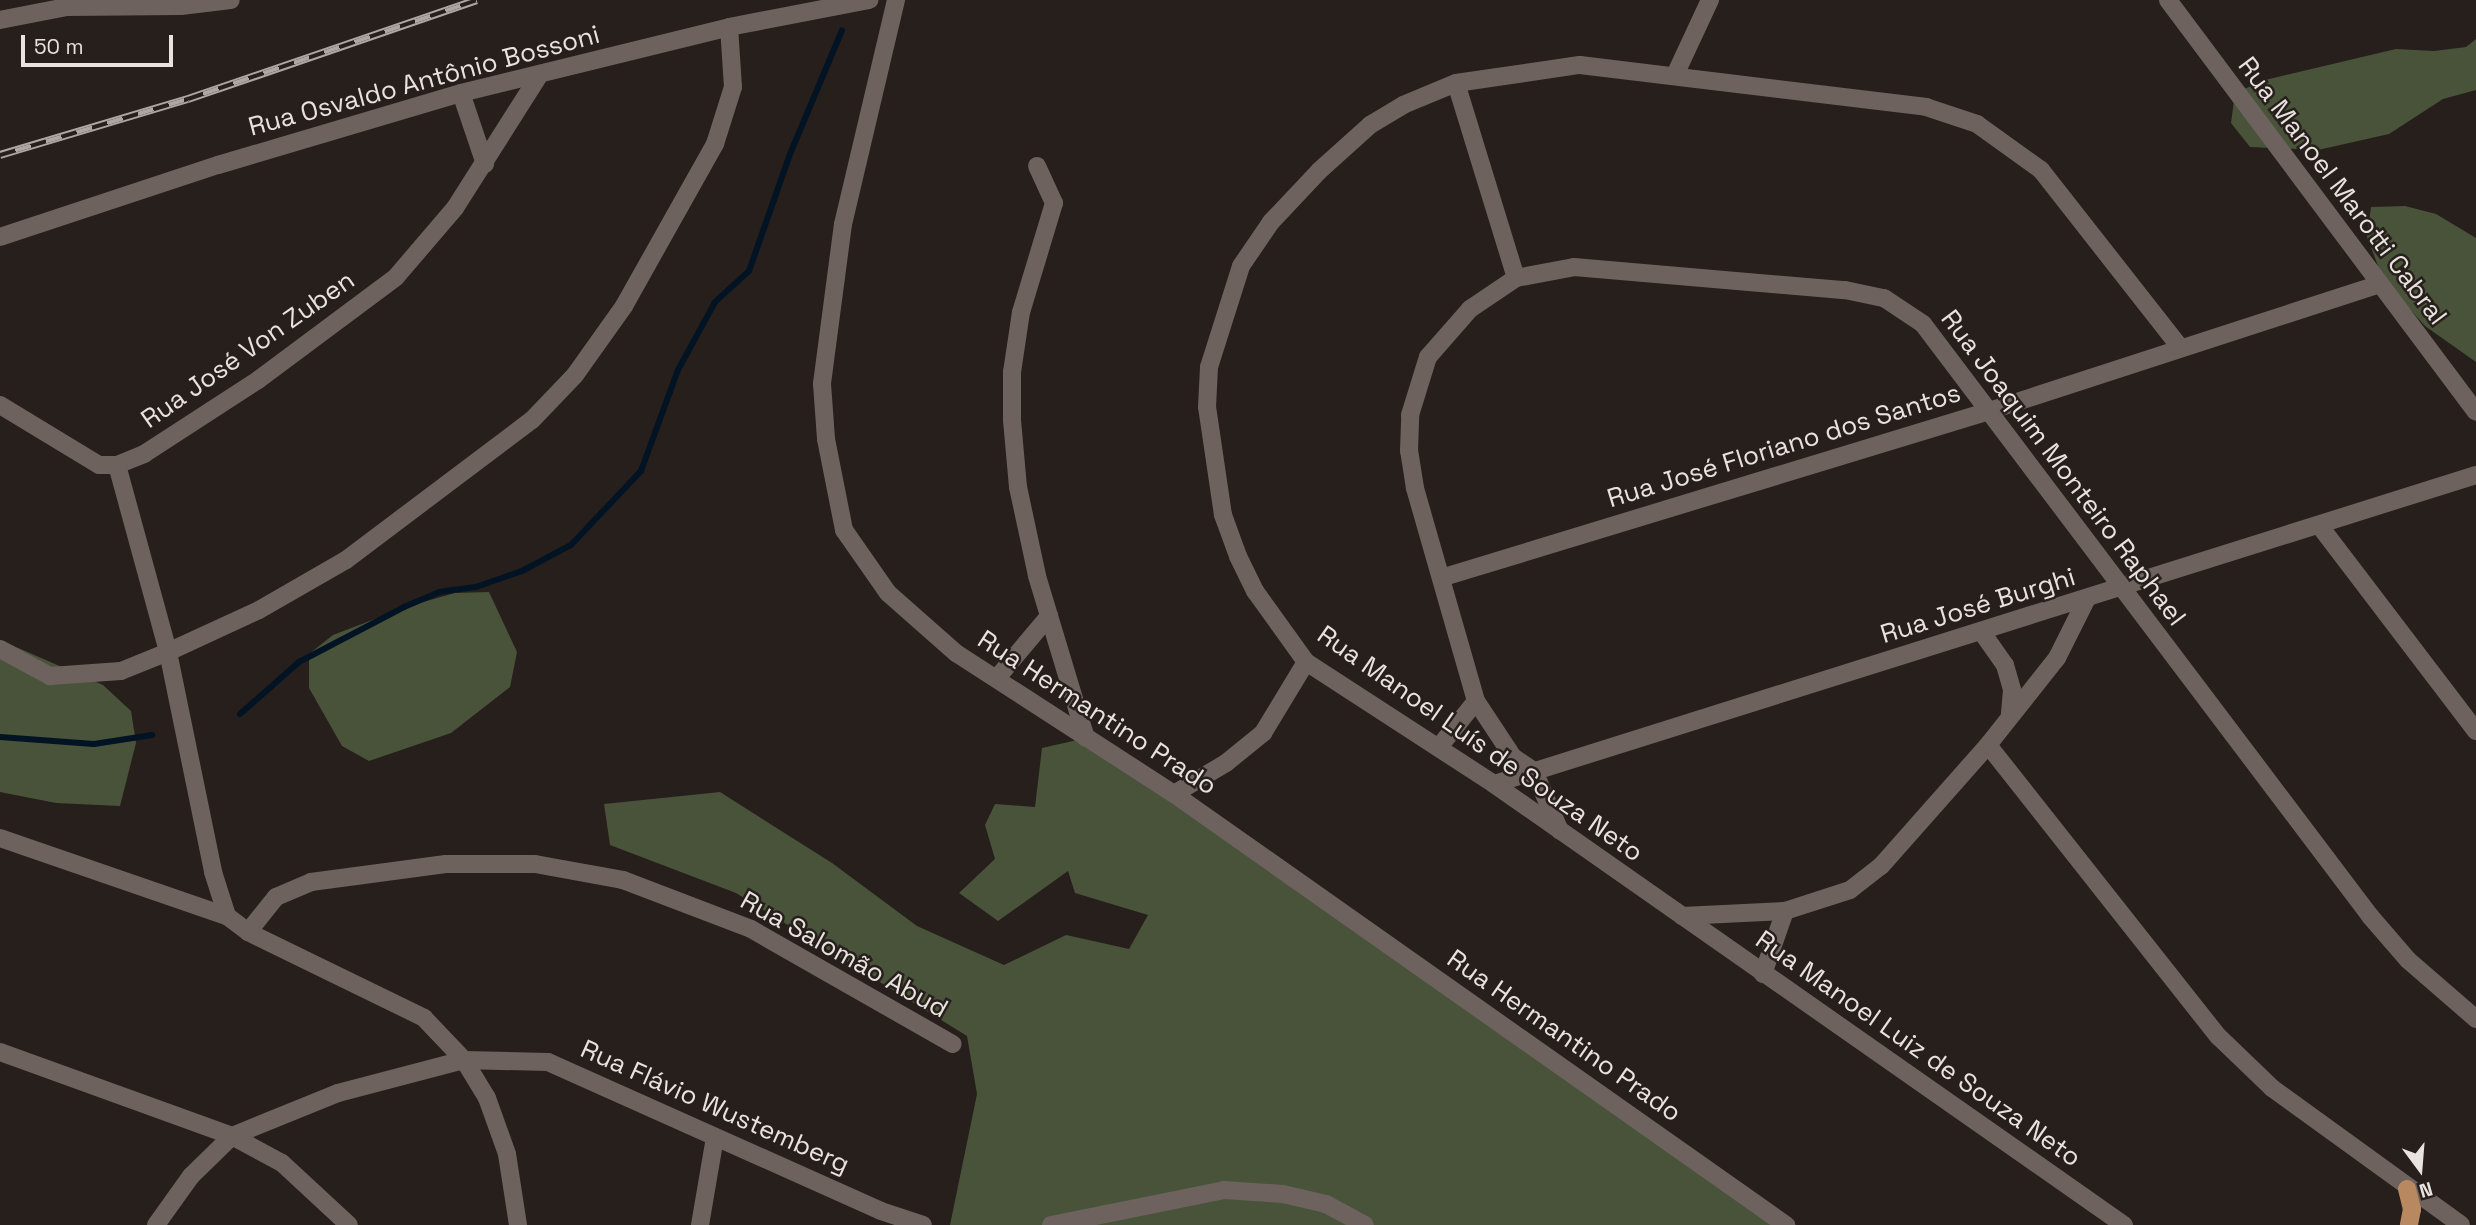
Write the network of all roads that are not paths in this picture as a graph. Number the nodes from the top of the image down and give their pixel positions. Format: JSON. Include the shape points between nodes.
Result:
{"nodes":[{"id":1,"x":231,"y":0,"type":"edge"},
{"id":2,"x":869,"y":0,"type":"edge"},
{"id":3,"x":896,"y":0,"type":"edge"},
{"id":4,"x":1710,"y":0,"type":"edge"},
{"id":5,"x":2168,"y":0,"type":"edge"},
{"id":6,"x":5,"y":12,"type":"edge"},
{"id":7,"x":729,"y":27,"type":"junction"},
{"id":8,"x":540,"y":74,"type":"junction"},
{"id":9,"x":1675,"y":75,"type":"junction"},
{"id":10,"x":1456,"y":83,"type":"junction"},
{"id":11,"x":461,"y":93,"type":"junction"},
{"id":12,"x":485,"y":163,"type":"junction"},
{"id":13,"x":1037,"y":166,"type":"dead end"},
{"id":14,"x":0,"y":237,"type":"edge"},
{"id":15,"x":1516,"y":278,"type":"junction"},
{"id":16,"x":2378,"y":285,"type":"junction"},
{"id":17,"x":2179,"y":347,"type":"junction"},
{"id":18,"x":0,"y":405,"type":"edge"},
{"id":19,"x":1986,"y":412,"type":"junction"},
{"id":20,"x":2476,"y":412,"type":"edge"},
{"id":21,"x":117,"y":464,"type":"junction"},
{"id":22,"x":2476,"y":475,"type":"edge"},
{"id":23,"x":2319,"y":525,"type":"junction"},
{"id":24,"x":1444,"y":577,"type":"junction"},
{"id":25,"x":2121,"y":590,"type":"junction"},
{"id":26,"x":2086,"y":600,"type":"junction"},
{"id":27,"x":1049,"y":616,"type":"junction"},
{"id":28,"x":1981,"y":631,"type":"junction"},
{"id":29,"x":0,"y":649,"type":"edge"},
{"id":30,"x":168,"y":652,"type":"junction"},
{"id":31,"x":1306,"y":662,"type":"junction"},
{"id":32,"x":997,"y":678,"type":"junction"},
{"id":33,"x":1476,"y":701,"type":"junction"},
{"id":34,"x":2011,"y":714,"type":"junction"},
{"id":35,"x":2476,"y":731,"type":"edge"},
{"id":36,"x":1086,"y":738,"type":"junction"},
{"id":37,"x":1988,"y":745,"type":"junction"},
{"id":38,"x":1439,"y":747,"type":"junction"},
{"id":39,"x":1534,"y":771,"type":"junction"},
{"id":40,"x":1494,"y":784,"type":"junction"},
{"id":41,"x":1174,"y":794,"type":"junction"},
{"id":42,"x":1562,"y":834,"type":"junction"},
{"id":43,"x":0,"y":838,"type":"edge"},
{"id":44,"x":1785,"y":911,"type":"junction"},
{"id":45,"x":227,"y":916,"type":"junction"},
{"id":46,"x":1682,"y":916,"type":"junction"},
{"id":47,"x":248,"y":932,"type":"junction"},
{"id":48,"x":1763,"y":974,"type":"junction"},
{"id":49,"x":2476,"y":1019,"type":"edge"},
{"id":50,"x":953,"y":1044,"type":"dead end"},
{"id":51,"x":0,"y":1052,"type":"edge"},
{"id":52,"x":464,"y":1060,"type":"junction"},
{"id":53,"x":232,"y":1136,"type":"junction"},
{"id":54,"x":715,"y":1138,"type":"junction"},
{"id":55,"x":2407,"y":1189,"type":"junction"},
{"id":56,"x":879,"y":1218,"type":"edge"},
{"id":57,"x":156,"y":1225,"type":"edge"},
{"id":58,"x":349,"y":1225,"type":"edge"},
{"id":59,"x":518,"y":1225,"type":"edge"},
{"id":60,"x":700,"y":1225,"type":"edge"},
{"id":61,"x":923,"y":1225,"type":"edge"},
{"id":62,"x":1051,"y":1225,"type":"edge"},
{"id":63,"x":1365,"y":1225,"type":"edge"},
{"id":64,"x":1787,"y":1225,"type":"edge"},
{"id":65,"x":2124,"y":1225,"type":"edge"},
{"id":66,"x":2409,"y":1225,"type":"edge"},
{"id":67,"x":2461,"y":1225,"type":"edge"}],
"edges":[{"from":1,"to":6,"type":"street"},
{"from":2,"to":7,"type":"street","name":"Rua Osvaldo Antônio Bossoni"},
{"from":3,"to":32,"type":"street","name":"Rua Hermantino Prado","via":[[843,224],[827,326],[822,384],[827,452],[844,530],[888,593],[956,653]]},
{"from":4,"to":9,"type":"street"},
{"from":5,"to":16,"type":"street","name":"Rua Manoel Marotti Cabral"},
{"from":7,"to":8,"type":"street","name":"Rua Osvaldo Antônio Bossoni"},
{"from":7,"to":30,"type":"street","via":[[733,87],[715,144],[637,285],[575,375],[532,420],[346,560],[259,610]]},
{"from":8,"to":11,"type":"street","name":"Rua Osvaldo Antônio Bossoni"},
{"from":8,"to":12,"type":"street","name":"Rua José Von Zuben"},
{"from":9,"to":10,"type":"street","name":"Rua Manoel Luís de Souza Neto","via":[[1580,65]]},
{"from":9,"to":17,"type":"street","name":"Rua Manoel Luís de Souza Neto","via":[[1926,107],[1977,124],[2042,170]]},
{"from":10,"to":15,"type":"street"},
{"from":10,"to":31,"type":"street","name":"Rua Manoel Luís de Souza Neto","via":[[1370,125],[1271,222],[1241,266],[1209,367],[1207,407],[1223,515],[1255,591]]},
{"from":11,"to":12,"type":"street"},
{"from":11,"to":14,"type":"street","name":"Rua Osvaldo Antônio Bossoni","via":[[218,165]]},
{"from":12,"to":21,"type":"street","name":"Rua José Von Zuben","via":[[423,251],[396,277],[258,380],[144,454]]},
{"from":13,"to":27,"type":"street","via":[[1054,203],[1021,312],[1012,372],[1012,420],[1018,487]]},
{"from":15,"to":19,"type":"street","name":"Rua Joaquim Monteiro Raphael","via":[[1574,267],[1845,290],[1884,298],[1923,324]]},
{"from":15,"to":24,"type":"street","name":"Rua Joaquim Monteiro Raphael","via":[[1470,309],[1450,330],[1428,357],[1416,386],[1409,451],[1415,488]]},
{"from":16,"to":17,"type":"street","name":"Rua José Floriano dos Santos"},
{"from":16,"to":20,"type":"street","name":"Rua Manoel Marotti Cabral"},
{"from":17,"to":19,"type":"street","name":"Rua José Floriano dos Santos"},
{"from":18,"to":21,"type":"street","via":[[99,465]]},
{"from":19,"to":24,"type":"street","name":"Rua José Floriano dos Santos"},
{"from":19,"to":25,"type":"street","name":"Rua Joaquim Monteiro Raphael"},
{"from":21,"to":30,"type":"street"},
{"from":22,"to":23,"type":"street","name":"Rua José Burghi"},
{"from":23,"to":25,"type":"street","name":"Rua José Burghi"},
{"from":23,"to":35,"type":"street"},
{"from":24,"to":33,"type":"street","name":"Rua Joaquim Monteiro Raphael"},
{"from":25,"to":26,"type":"street","name":"Rua José Burghi"},
{"from":25,"to":49,"type":"street","name":"Rua Joaquim Monteiro Raphael","via":[[2370,916],[2408,960]]},
{"from":26,"to":28,"type":"street","name":"Rua José Burghi"},
{"from":26,"to":34,"type":"street","via":[[2057,657]]},
{"from":27,"to":32,"type":"street"},
{"from":27,"to":36,"type":"street"},
{"from":28,"to":34,"type":"street","via":[[2005,665],[2012,690]]},
{"from":28,"to":39,"type":"street","name":"Rua José Burghi"},
{"from":29,"to":30,"type":"street","via":[[50,676],[121,671]]},
{"from":30,"to":45,"type":"street","via":[[213,872]]},
{"from":31,"to":38,"type":"street","name":"Rua Manoel Luís de Souza Neto"},
{"from":31,"to":41,"type":"street","via":[[1263,733],[1226,763]]},
{"from":32,"to":36,"type":"street","name":"Rua Hermantino Prado"},
{"from":33,"to":38,"type":"street"},
{"from":33,"to":39,"type":"street","name":"Rua Joaquim Monteiro Raphael","via":[[1513,757]]},
{"from":34,"to":37,"type":"street"},
{"from":36,"to":41,"type":"street","name":"Rua Hermantino Prado"},
{"from":37,"to":44,"type":"street","via":[[1881,866],[1850,890]]},
{"from":37,"to":55,"type":"street","via":[[2219,1037],[2272,1088]]},
{"from":38,"to":40,"type":"street","name":"Rua Manoel Luís de Souza Neto"},
{"from":39,"to":40,"type":"street","name":"Rua José Burghi"},
{"from":39,"to":42,"type":"street"},
{"from":40,"to":42,"type":"street","name":"Rua Manoel Luís de Souza Neto"},
{"from":41,"to":64,"type":"street","name":"Rua Hermantino Prado"},
{"from":42,"to":46,"type":"street","name":"Rua Manoel Luís de Souza Neto"},
{"from":43,"to":45,"type":"street"},
{"from":44,"to":46,"type":"street"},
{"from":44,"to":48,"type":"street"},
{"from":45,"to":47,"type":"street"},
{"from":46,"to":48,"type":"street","name":"Rua Manoel Luiz de Souza Neto"},
{"from":47,"to":50,"type":"street","name":"Rua Salomão Abud","via":[[276,897],[312,882],[446,864],[536,864],[623,880],[751,929]]},
{"from":47,"to":52,"type":"street","via":[[425,1018]]},
{"from":48,"to":65,"type":"street","name":"Rua Manoel Luiz de Souza Neto"},
{"from":51,"to":53,"type":"street"},
{"from":52,"to":53,"type":"street","name":"Rua Flávio Wustemberg","via":[[338,1094]]},
{"from":52,"to":54,"type":"street","name":"Rua Flávio Wustemberg","via":[[548,1062]]},
{"from":52,"to":59,"type":"street","via":[[487,1098],[506,1154]]},
{"from":53,"to":57,"type":"street","name":"Rua Flávio Wustemberg","via":[[191,1177]]},
{"from":53,"to":58,"type":"street","via":[[282,1163]]},
{"from":54,"to":56,"type":"street","name":"Rua Flávio Wustemberg"},
{"from":54,"to":60,"type":"street"},
{"from":55,"to":66,"type":"main road","via":[[2412,1209]]},
{"from":55,"to":67,"type":"street"},
{"from":56,"to":61,"type":"street","name":"Rua Flávio Wustemberg"},
{"from":62,"to":63,"type":"street","via":[[1224,1190],[1326,1203]]}]}
